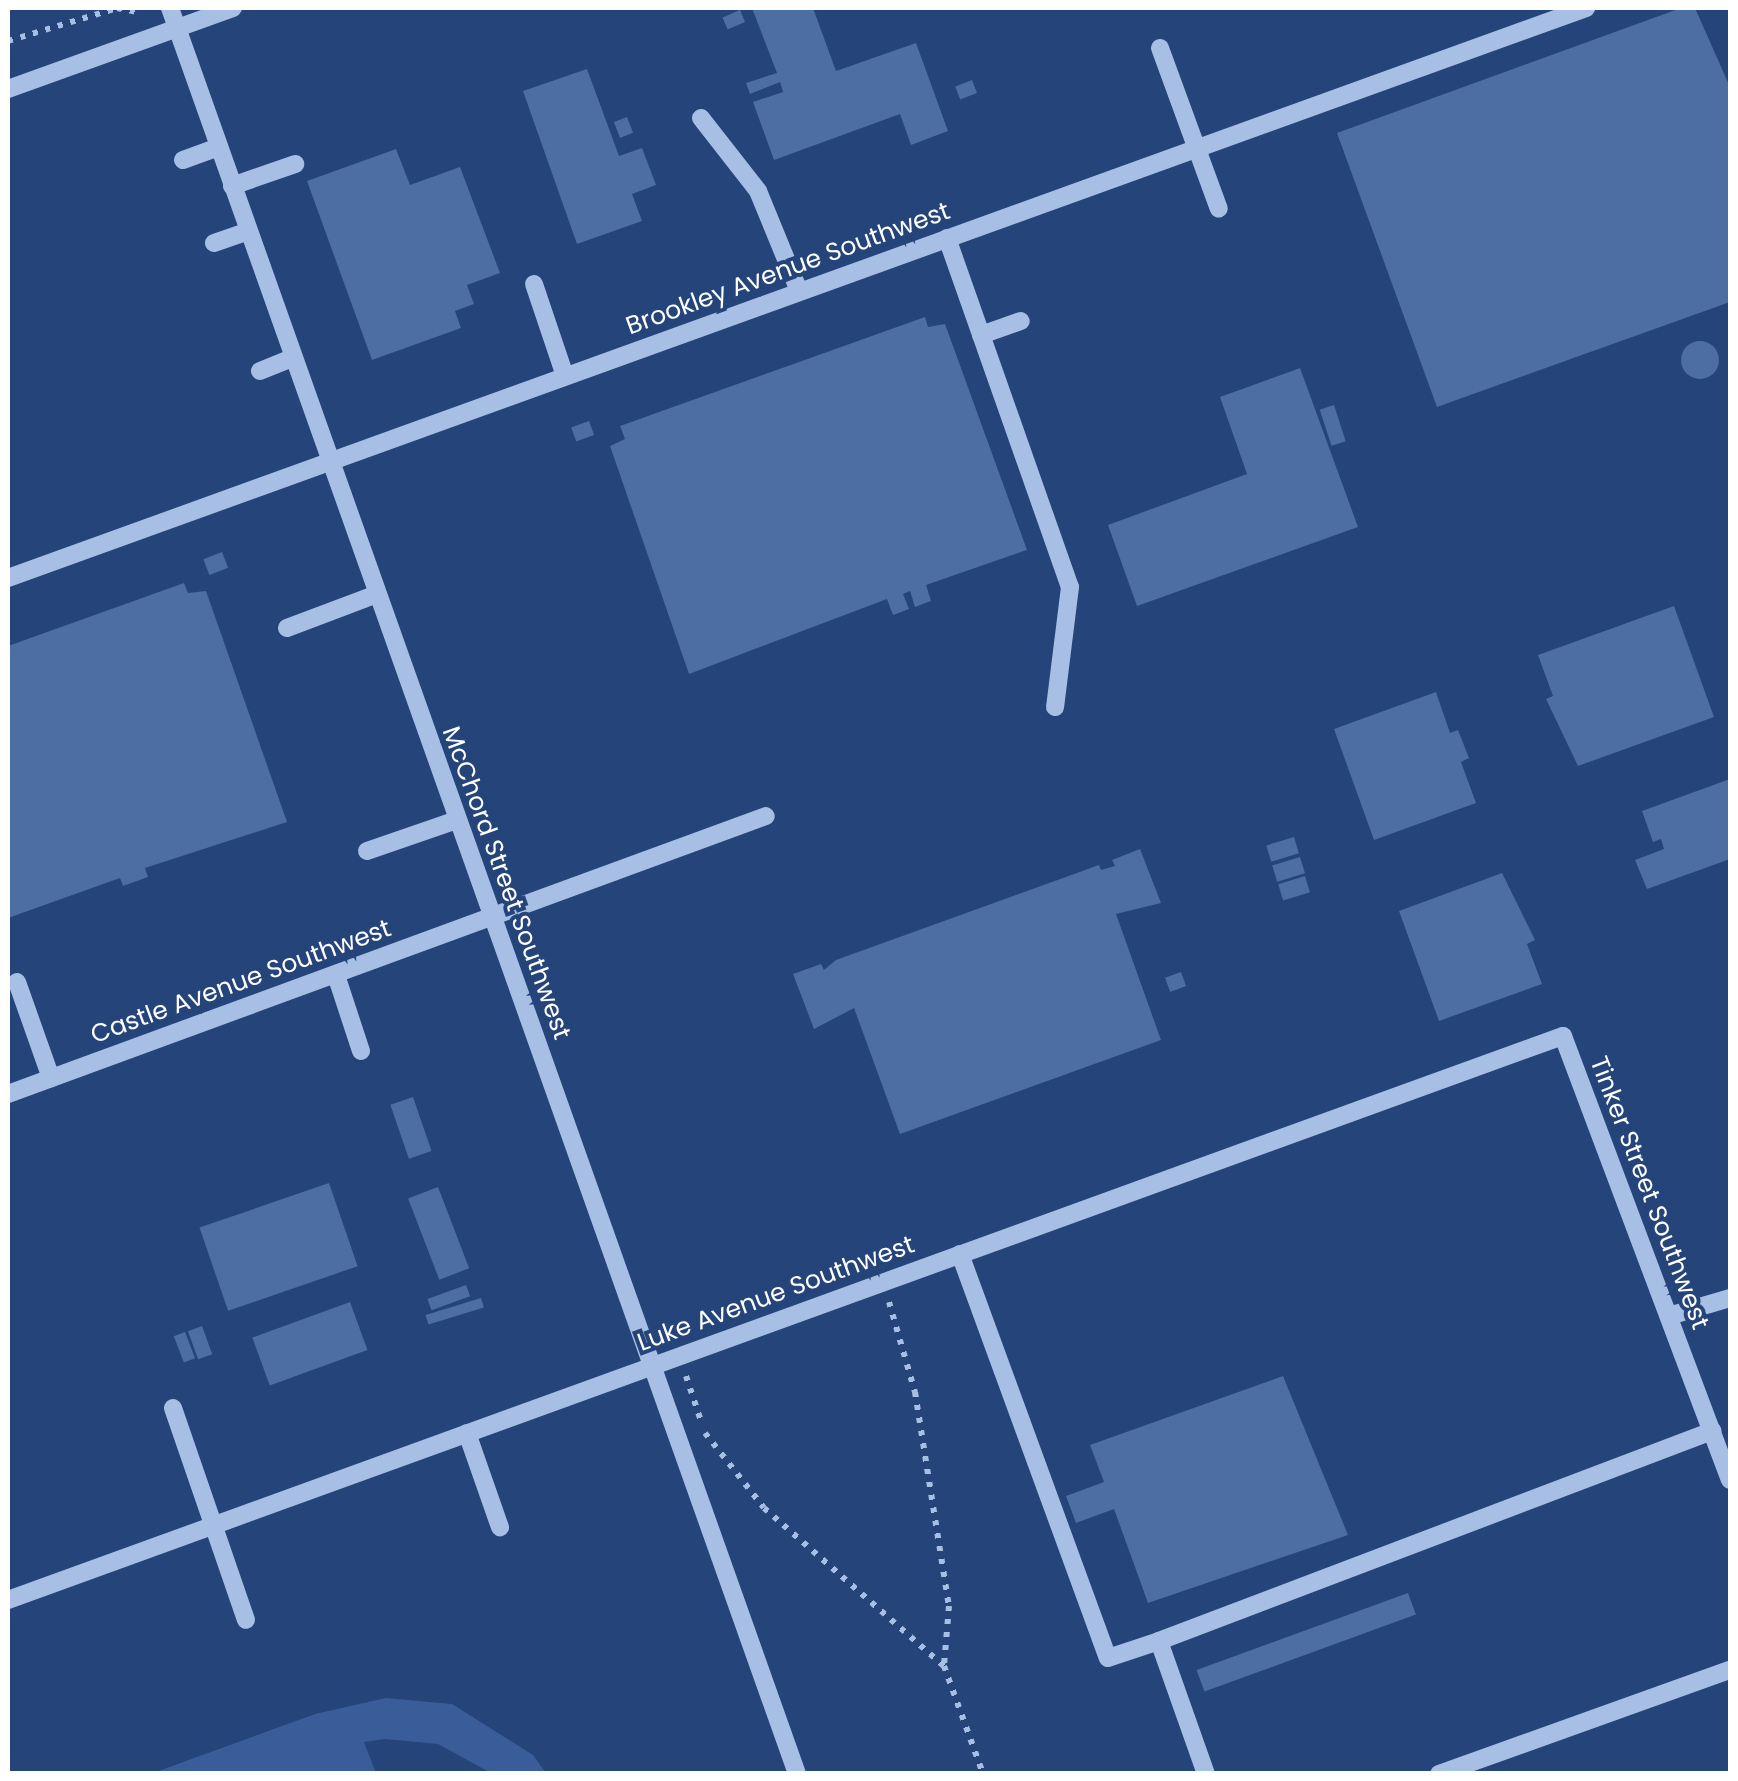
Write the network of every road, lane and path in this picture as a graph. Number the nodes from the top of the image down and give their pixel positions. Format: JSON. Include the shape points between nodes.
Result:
{"nodes":[{"id":1,"x":170,"y":8,"type":"edge"},
{"id":2,"x":234,"y":8,"type":"edge"},
{"id":3,"x":1586,"y":8,"type":"edge"},
{"id":4,"x":137,"y":12,"type":"dead end"},
{"id":5,"x":1545,"y":15,"type":"edge"},
{"id":6,"x":178,"y":27,"type":"junction"},
{"id":7,"x":8,"y":42,"type":"edge"},
{"id":8,"x":1160,"y":48,"type":"dead end"},
{"id":9,"x":8,"y":89,"type":"edge"},
{"id":10,"x":702,"y":118,"type":"dead end"},
{"id":11,"x":219,"y":148,"type":"junction"},
{"id":12,"x":1198,"y":148,"type":"junction"},
{"id":13,"x":183,"y":160,"type":"dead end"},
{"id":14,"x":295,"y":164,"type":"dead end"},
{"id":15,"x":232,"y":186,"type":"junction"},
{"id":16,"x":1218,"y":209,"type":"dead end"},
{"id":17,"x":248,"y":231,"type":"junction"},
{"id":18,"x":947,"y":238,"type":"junction"},
{"id":19,"x":214,"y":242,"type":"dead end"},
{"id":20,"x":534,"y":284,"type":"dead end"},
{"id":21,"x":799,"y":291,"type":"junction"},
{"id":22,"x":1021,"y":322,"type":"dead end"},
{"id":23,"x":982,"y":334,"type":"junction"},
{"id":24,"x":293,"y":358,"type":"junction"},
{"id":25,"x":260,"y":371,"type":"dead end"},
{"id":26,"x":565,"y":376,"type":"junction"},
{"id":27,"x":330,"y":461,"type":"junction"},
{"id":28,"x":8,"y":578,"type":"edge"},
{"id":29,"x":376,"y":594,"type":"junction"},
{"id":30,"x":287,"y":628,"type":"dead end"},
{"id":31,"x":1055,"y":708,"type":"dead end"},
{"id":32,"x":766,"y":816,"type":"dead end"},
{"id":33,"x":457,"y":820,"type":"junction"},
{"id":34,"x":367,"y":851,"type":"dead end"},
{"id":35,"x":492,"y":919,"type":"junction"},
{"id":36,"x":336,"y":975,"type":"junction"},
{"id":37,"x":17,"y":982,"type":"dead end"},
{"id":38,"x":1562,"y":1036,"type":"joint"},
{"id":39,"x":360,"y":1051,"type":"dead end"},
{"id":40,"x":51,"y":1078,"type":"junction"},
{"id":41,"x":8,"y":1094,"type":"edge"},
{"id":42,"x":960,"y":1254,"type":"junction"},
{"id":43,"x":882,"y":1282,"type":"junction"},
{"id":44,"x":1730,"y":1298,"type":"edge"},
{"id":45,"x":1669,"y":1316,"type":"junction"},
{"id":46,"x":679,"y":1356,"type":"junction"},
{"id":47,"x":652,"y":1366,"type":"junction"},
{"id":48,"x":173,"y":1408,"type":"dead end"},
{"id":49,"x":1712,"y":1430,"type":"junction"},
{"id":50,"x":467,"y":1434,"type":"junction"},
{"id":51,"x":1730,"y":1480,"type":"edge"},
{"id":52,"x":214,"y":1525,"type":"junction"},
{"id":53,"x":500,"y":1527,"type":"dead end"},
{"id":54,"x":8,"y":1600,"type":"edge"},
{"id":55,"x":246,"y":1620,"type":"dead end"},
{"id":56,"x":1159,"y":1641,"type":"junction"},
{"id":57,"x":944,"y":1666,"type":"junction"},
{"id":58,"x":1730,"y":1670,"type":"edge"},
{"id":59,"x":797,"y":1774,"type":"edge"},
{"id":60,"x":983,"y":1774,"type":"edge"},
{"id":61,"x":1206,"y":1774,"type":"edge"},
{"id":62,"x":1440,"y":1774,"type":"edge"}],
"edges":[{"from":1,"to":6,"type":"street","name":"McChord Street Southwest"},
{"from":2,"to":6,"type":"street"},
{"from":3,"to":5,"type":"street","name":"Brookley Avenue Southwest"},
{"from":4,"to":7,"type":"path","via":[[117,8]]},
{"from":5,"to":12,"type":"street","name":"Brookley Avenue Southwest"},
{"from":6,"to":9,"type":"street"},
{"from":6,"to":11,"type":"street","name":"McChord Street Southwest"},
{"from":8,"to":12,"type":"street"},
{"from":10,"to":21,"type":"street","via":[[758,191]]},
{"from":11,"to":13,"type":"street"},
{"from":11,"to":15,"type":"street","name":"McChord Street Southwest"},
{"from":12,"to":16,"type":"street"},
{"from":12,"to":18,"type":"street","name":"Brookley Avenue Southwest"},
{"from":14,"to":15,"type":"street"},
{"from":15,"to":17,"type":"street","name":"McChord Street Southwest"},
{"from":17,"to":19,"type":"street"},
{"from":17,"to":24,"type":"street","name":"McChord Street Southwest"},
{"from":18,"to":21,"type":"street","name":"Brookley Avenue Southwest"},
{"from":18,"to":23,"type":"street"},
{"from":20,"to":26,"type":"street"},
{"from":21,"to":26,"type":"street","name":"Brookley Avenue Southwest"},
{"from":22,"to":23,"type":"street"},
{"from":23,"to":31,"type":"street","via":[[1070,587]]},
{"from":24,"to":25,"type":"street"},
{"from":24,"to":27,"type":"street","name":"McChord Street Southwest"},
{"from":26,"to":27,"type":"street","name":"Brookley Avenue Southwest"},
{"from":27,"to":28,"type":"street","name":"Brookley Avenue Southwest"},
{"from":27,"to":29,"type":"street","name":"McChord Street Southwest"},
{"from":29,"to":30,"type":"street"},
{"from":29,"to":33,"type":"street","name":"McChord Street Southwest"},
{"from":32,"to":35,"type":"street","name":"Castle Avenue Southwest"},
{"from":33,"to":34,"type":"street"},
{"from":33,"to":35,"type":"street","name":"McChord Street Southwest"},
{"from":35,"to":36,"type":"street","name":"Castle Avenue Southwest"},
{"from":35,"to":47,"type":"street","name":"McChord Street Southwest"},
{"from":36,"to":39,"type":"street"},
{"from":36,"to":40,"type":"street","name":"Castle Avenue Southwest"},
{"from":37,"to":40,"type":"street"},
{"from":38,"to":42,"type":"street","name":"Luke Avenue Southwest"},
{"from":38,"to":45,"type":"street","name":"Tinker Street Southwest"},
{"from":40,"to":41,"type":"street","name":"Castle Avenue Southwest"},
{"from":42,"to":43,"type":"street","name":"Luke Avenue Southwest"},
{"from":42,"to":56,"type":"street","via":[[1108,1658]]},
{"from":43,"to":46,"type":"street","name":"Luke Avenue Southwest"},
{"from":43,"to":57,"type":"path","via":[[918,1412],[949,1606]]},
{"from":44,"to":45,"type":"street"},
{"from":45,"to":49,"type":"street","name":"Tinker Street Southwest"},
{"from":46,"to":47,"type":"street","name":"Luke Avenue Southwest"},
{"from":46,"to":57,"type":"path","via":[[706,1436],[728,1470]]},
{"from":47,"to":50,"type":"street","name":"Luke Avenue Southwest"},
{"from":47,"to":59,"type":"street","name":"McChord Street Southwest"},
{"from":48,"to":52,"type":"street"},
{"from":49,"to":51,"type":"street","name":"Tinker Street Southwest"},
{"from":49,"to":56,"type":"street"},
{"from":50,"to":52,"type":"street","name":"Luke Avenue Southwest"},
{"from":50,"to":53,"type":"street"},
{"from":52,"to":54,"type":"street","name":"Luke Avenue Southwest"},
{"from":52,"to":55,"type":"street"},
{"from":56,"to":61,"type":"street"},
{"from":57,"to":60,"type":"path"},
{"from":58,"to":62,"type":"street"}]}
